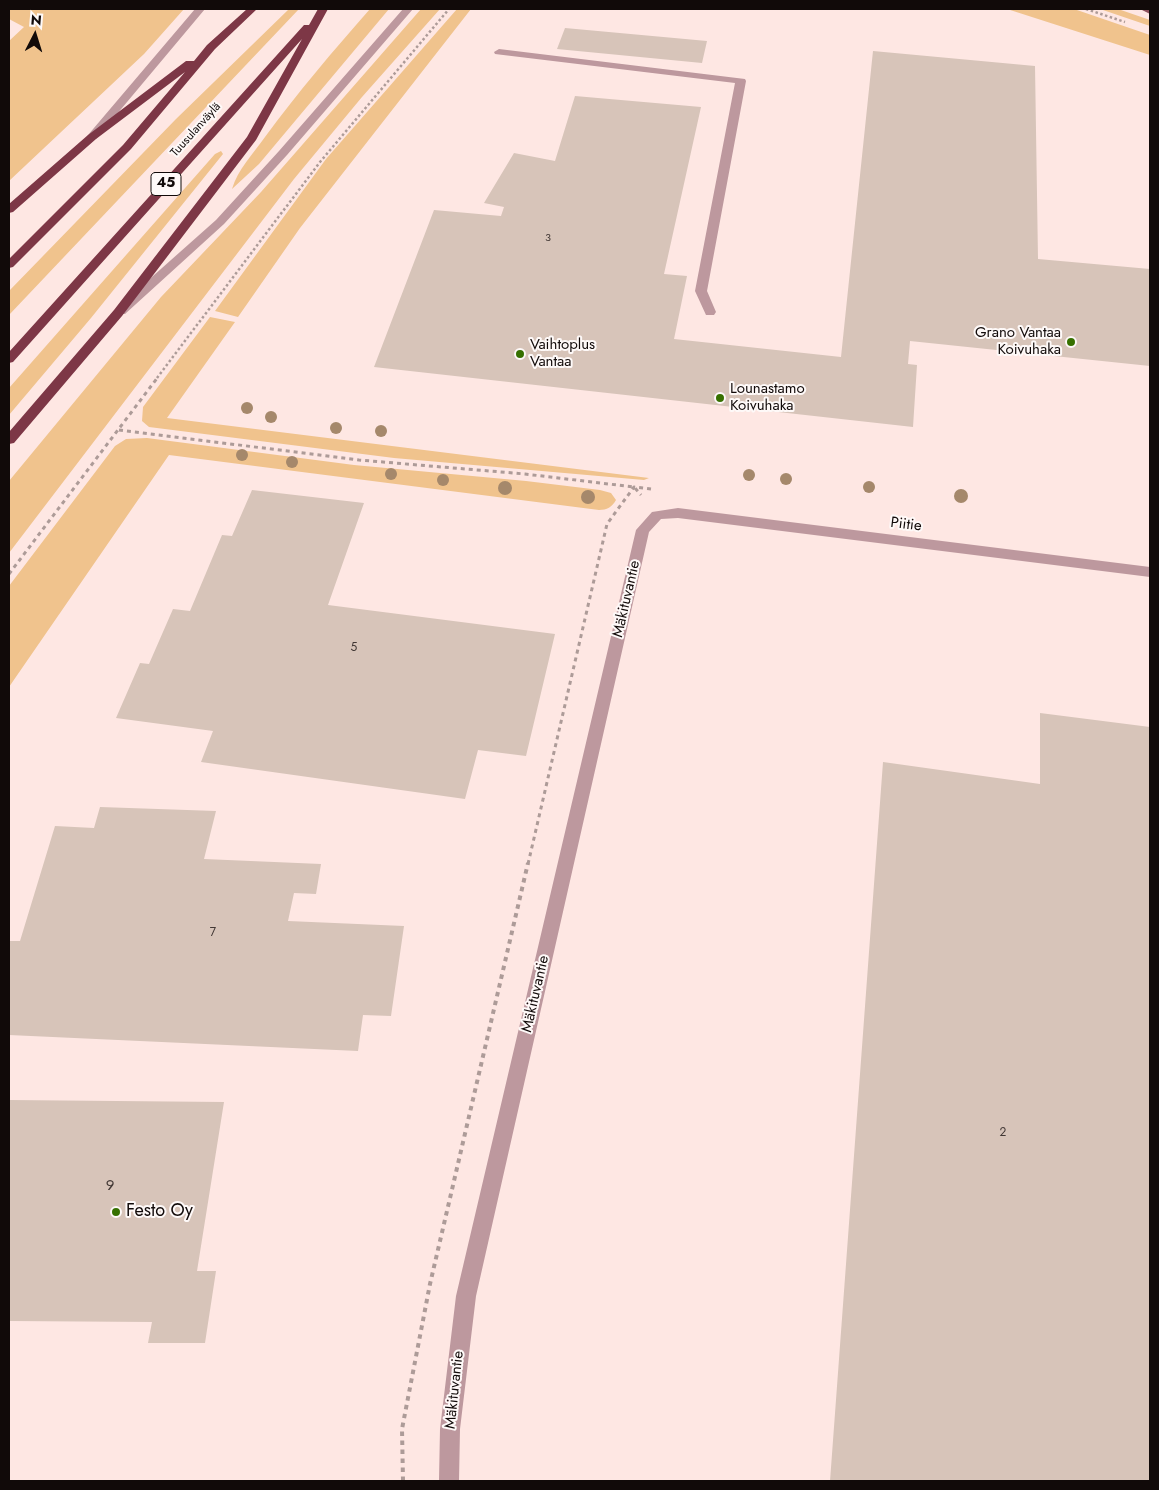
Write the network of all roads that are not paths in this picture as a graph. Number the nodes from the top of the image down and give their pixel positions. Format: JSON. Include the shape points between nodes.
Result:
{"nodes":[{"id":1,"x":200,"y":9,"type":"edge"},
{"id":2,"x":252,"y":9,"type":"edge"},
{"id":3,"x":323,"y":9,"type":"edge"},
{"id":4,"x":408,"y":9,"type":"edge"},
{"id":5,"x":1145,"y":9,"type":"edge"},
{"id":6,"x":1150,"y":11,"type":"edge"},
{"id":7,"x":211,"y":47,"type":"junction"},
{"id":8,"x":499,"y":52,"type":"dead end"},
{"id":9,"x":92,"y":138,"type":"junction"},
{"id":10,"x":9,"y":210,"type":"edge"},
{"id":11,"x":9,"y":264,"type":"edge"},
{"id":12,"x":710,"y":312,"type":"dead end"},
{"id":13,"x":118,"y":313,"type":"junction"},
{"id":14,"x":9,"y":359,"type":"edge"},
{"id":15,"x":9,"y":440,"type":"edge"},
{"id":16,"x":657,"y":515,"type":"joint"},
{"id":17,"x":1150,"y":572,"type":"edge"},
{"id":18,"x":449,"y":1481,"type":"edge"}],
"edges":[{"from":1,"to":9,"type":"street"},
{"from":2,"to":7,"type":"highway"},
{"from":3,"to":13,"type":"highway","via":[[252,138]]},
{"from":3,"to":14,"type":"highway","name":"Tuusulanväylä","number":"45"},
{"from":4,"to":13,"type":"street","via":[[220,222]]},
{"from":5,"to":6,"type":"main road"},
{"from":7,"to":9,"type":"highway"},
{"from":7,"to":11,"type":"highway","via":[[127,147]]},
{"from":8,"to":12,"type":"street","via":[[740,81],[701,291]]},
{"from":9,"to":10,"type":"highway"},
{"from":13,"to":15,"type":"highway"},
{"from":16,"to":17,"type":"street","name":"Piitie","via":[[678,512]]},
{"from":16,"to":18,"type":"street","name":"Mäkituvantie","via":[[644,530],[466,1296],[450,1429]]}]}
